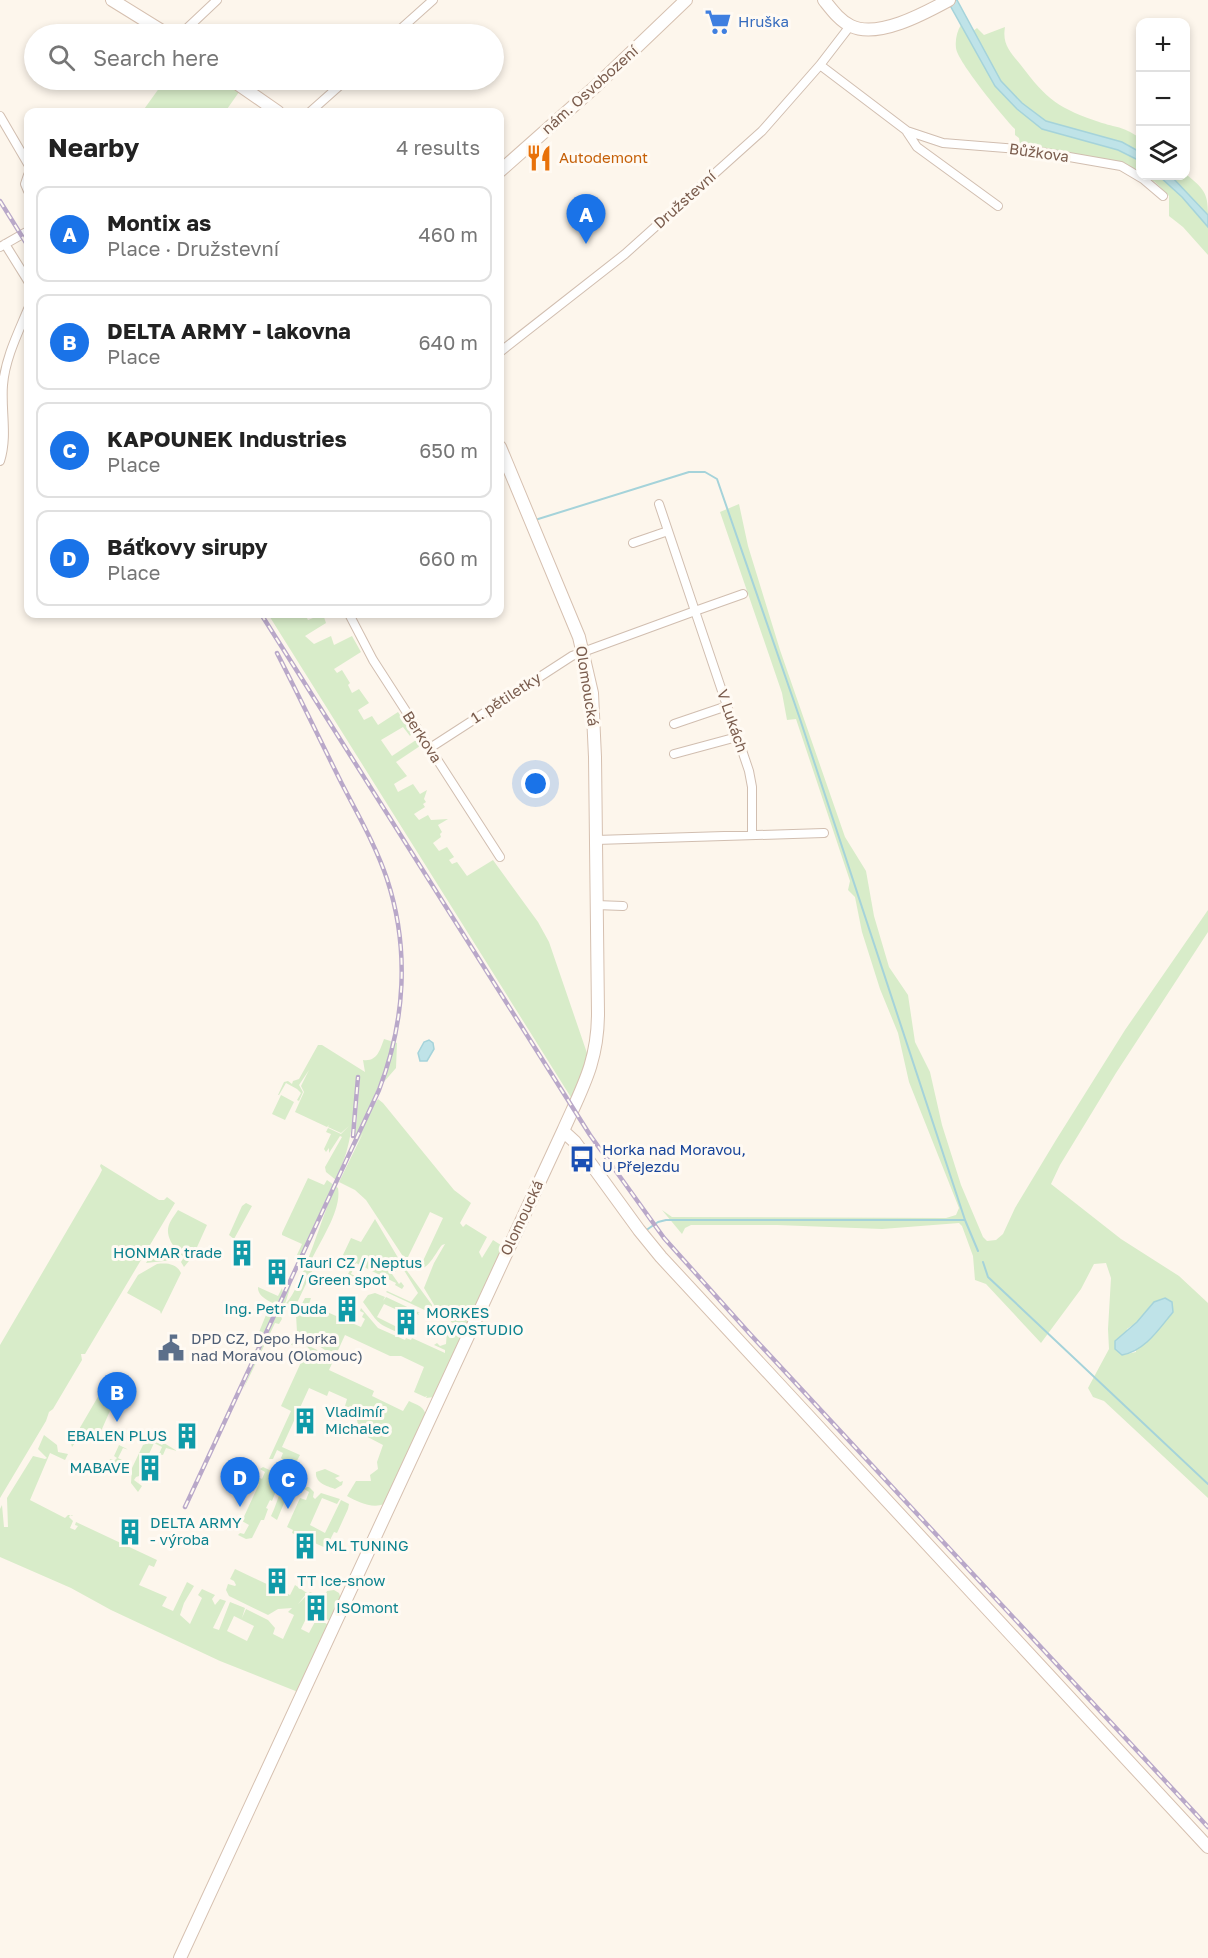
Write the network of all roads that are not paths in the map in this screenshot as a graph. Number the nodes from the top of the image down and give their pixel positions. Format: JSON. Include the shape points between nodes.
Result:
{"nodes":[{"id":1,"x":112,"y":0,"type":"edge"},
{"id":2,"x":217,"y":0,"type":"edge"},
{"id":3,"x":433,"y":0,"type":"edge"},
{"id":4,"x":824,"y":0,"type":"edge"},
{"id":5,"x":946,"y":1,"type":"edge"},
{"id":6,"x":682,"y":4,"type":"edge"},
{"id":7,"x":151,"y":24,"type":"edge"},
{"id":8,"x":192,"y":24,"type":"edge"},
{"id":9,"x":406,"y":24,"type":"edge"},
{"id":10,"x":850,"y":26,"type":"junction"},
{"id":11,"x":820,"y":65,"type":"junction"},
{"id":12,"x":246,"y":90,"type":"edge"},
{"id":13,"x":335,"y":90,"type":"edge"},
{"id":14,"x":272,"y":108,"type":"edge"},
{"id":15,"x":314,"y":108,"type":"edge"},
{"id":16,"x":0,"y":116,"type":"edge"},
{"id":17,"x":907,"y":131,"type":"junction"},
{"id":18,"x":24,"y":157,"type":"edge"},
{"id":19,"x":504,"y":167,"type":"edge"},
{"id":20,"x":1163,"y":196,"type":"dead end"},
{"id":21,"x":998,"y":206,"type":"dead end"},
{"id":22,"x":24,"y":233,"type":"edge"},
{"id":23,"x":2,"y":245,"type":"edge"},
{"id":24,"x":24,"y":275,"type":"edge"},
{"id":25,"x":24,"y":319,"type":"edge"},
{"id":26,"x":504,"y":349,"type":"edge"},
{"id":27,"x":504,"y":456,"type":"edge"},
{"id":28,"x":0,"y":461,"type":"edge"},
{"id":29,"x":659,"y":504,"type":"dead end"},
{"id":30,"x":668,"y":531,"type":"junction"},
{"id":31,"x":633,"y":543,"type":"dead end"},
{"id":32,"x":743,"y":594,"type":"dead end"},
{"id":33,"x":695,"y":611,"type":"junction"},
{"id":34,"x":351,"y":618,"type":"edge"},
{"id":35,"x":583,"y":651,"type":"junction"},
{"id":36,"x":727,"y":706,"type":"junction"},
{"id":37,"x":674,"y":724,"type":"dead end"},
{"id":38,"x":737,"y":737,"type":"junction"},
{"id":39,"x":430,"y":748,"type":"junction"},
{"id":40,"x":674,"y":754,"type":"dead end"},
{"id":41,"x":824,"y":833,"type":"dead end"},
{"id":42,"x":752,"y":835,"type":"junction"},
{"id":43,"x":596,"y":840,"type":"junction"},
{"id":44,"x":500,"y":857,"type":"dead end"},
{"id":45,"x":596,"y":905,"type":"junction"},
{"id":46,"x":623,"y":906,"type":"dead end"},
{"id":47,"x":563,"y":1131,"type":"junction"},
{"id":48,"x":1208,"y":1847,"type":"edge"},
{"id":49,"x":180,"y":1958,"type":"edge"}],
"edges":[{"from":1,"to":7,"type":"street"},
{"from":2,"to":8,"type":"street"},
{"from":3,"to":9,"type":"street"},
{"from":4,"to":10,"type":"street"},
{"from":5,"to":10,"type":"street","via":[[884,27],[864,30]]},
{"from":6,"to":19,"type":"street","name":"nám. Osvobození"},
{"from":10,"to":11,"type":"street","name":"Družstevní"},
{"from":11,"to":17,"type":"street","name":"Bůžkova"},
{"from":11,"to":26,"type":"street","name":"Družstevní","via":[[762,131],[648,234]]},
{"from":12,"to":14,"type":"street"},
{"from":13,"to":15,"type":"street"},
{"from":16,"to":18,"type":"street"},
{"from":17,"to":20,"type":"street","name":"Bůžkova","via":[[943,143],[1029,150],[1121,166]]},
{"from":17,"to":21,"type":"street","name":"Bůžkova","via":[[917,147]]},
{"from":22,"to":23,"type":"street"},
{"from":23,"to":24,"type":"street"},
{"from":25,"to":28,"type":"street","via":[[4,375],[5,442]]},
{"from":27,"to":35,"type":"street","name":"Olomoucká"},
{"from":29,"to":30,"type":"street","name":"V Lukách"},
{"from":30,"to":31,"type":"street"},
{"from":30,"to":33,"type":"street","name":"V Lukách"},
{"from":32,"to":33,"type":"street"},
{"from":33,"to":35,"type":"street"},
{"from":33,"to":36,"type":"street","name":"V Lukách"},
{"from":34,"to":39,"type":"street","name":"Berkova","via":[[373,660]]},
{"from":35,"to":39,"type":"street","name":"1. pětiletky"},
{"from":35,"to":43,"type":"street","name":"Olomoucká","via":[[594,719]]},
{"from":36,"to":37,"type":"street"},
{"from":36,"to":38,"type":"street","name":"V Lukách"},
{"from":38,"to":40,"type":"street"},
{"from":38,"to":42,"type":"street","name":"V Lukách","via":[[750,777]]},
{"from":39,"to":44,"type":"street","name":"Berkova"},
{"from":41,"to":42,"type":"street"},
{"from":42,"to":43,"type":"street"},
{"from":43,"to":45,"type":"street","name":"Olomoucká"},
{"from":45,"to":46,"type":"street"},
{"from":45,"to":47,"type":"street","name":"Olomoucká","via":[[597,1039],[591,1067]]},
{"from":47,"to":48,"type":"street","via":[[641,1233]]},
{"from":47,"to":49,"type":"street","name":"Olomoucká"}]}
